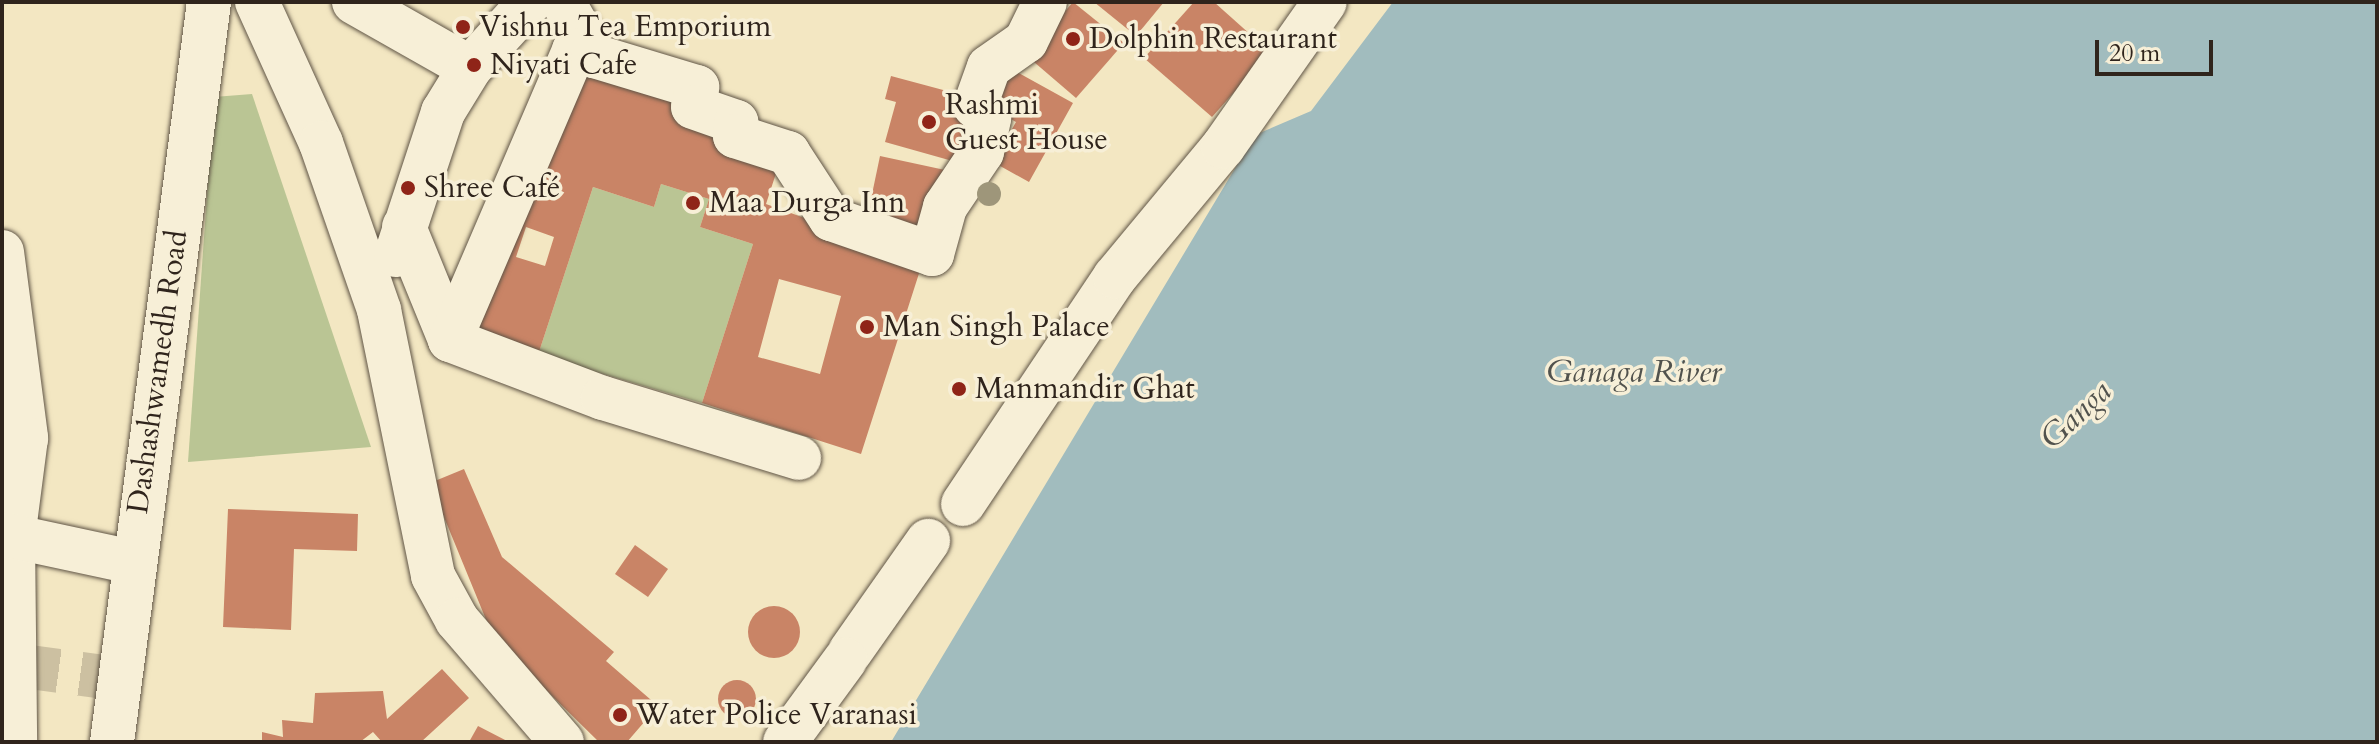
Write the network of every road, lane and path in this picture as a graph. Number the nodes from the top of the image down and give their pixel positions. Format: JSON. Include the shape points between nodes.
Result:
{"nodes":[{"id":1,"x":209,"y":2,"type":"edge"},
{"id":2,"x":257,"y":2,"type":"edge"},
{"id":3,"x":354,"y":2,"type":"edge"},
{"id":4,"x":530,"y":2,"type":"edge"},
{"id":5,"x":563,"y":2,"type":"edge"},
{"id":6,"x":1045,"y":2,"type":"edge"},
{"id":7,"x":1325,"y":2,"type":"edge"},
{"id":8,"x":594,"y":56,"type":"junction"},
{"id":9,"x":470,"y":68,"type":"junction"},
{"id":10,"x":404,"y":227,"type":"junction"},
{"id":11,"x":2,"y":252,"type":"edge"},
{"id":12,"x":379,"y":310,"type":"junction"},
{"id":13,"x":7,"y":313,"type":"edge"},
{"id":14,"x":450,"y":340,"type":"junction"},
{"id":15,"x":799,"y":458,"type":"dead end"},
{"id":16,"x":10,"y":486,"type":"edge"},
{"id":17,"x":7,"y":536,"type":"edge"},
{"id":18,"x":133,"y":562,"type":"junction"},
{"id":19,"x":15,"y":742,"type":"edge"},
{"id":20,"x":112,"y":742,"type":"edge"},
{"id":21,"x":562,"y":742,"type":"edge"},
{"id":22,"x":785,"y":742,"type":"edge"}],
"edges":[{"from":1,"to":18,"type":"street","name":"Dashashwamedh Road"},
{"from":2,"to":12,"type":"street","via":[[321,143]]},
{"from":3,"to":9,"type":"street"},
{"from":4,"to":9,"type":"street"},
{"from":5,"to":8,"type":"street"},
{"from":6,"to":8,"type":"street","via":[[1026,41],[989,67],[975,106],[989,118],[982,152],[945,207],[932,254],[832,226],[788,153],[735,136],[736,122],[693,107],[697,87]]},
{"from":7,"to":22,"type":"street","via":[[1223,147],[1115,277],[963,504],[930,539]]},
{"from":8,"to":14,"type":"street","via":[[574,50]]},
{"from":9,"to":10,"type":"street","via":[[438,126]]},
{"from":10,"to":12,"type":"street"},
{"from":10,"to":14,"type":"street"},
{"from":11,"to":13,"type":"street"},
{"from":12,"to":21,"type":"street","via":[[433,576],[457,620]]},
{"from":13,"to":16,"type":"street","via":[[25,394]]},
{"from":14,"to":15,"type":"street","via":[[603,398]]},
{"from":16,"to":17,"type":"street"},
{"from":17,"to":18,"type":"street"},
{"from":17,"to":19,"type":"street"},
{"from":18,"to":20,"type":"street","name":"Dashashwamedh Road"}]}
